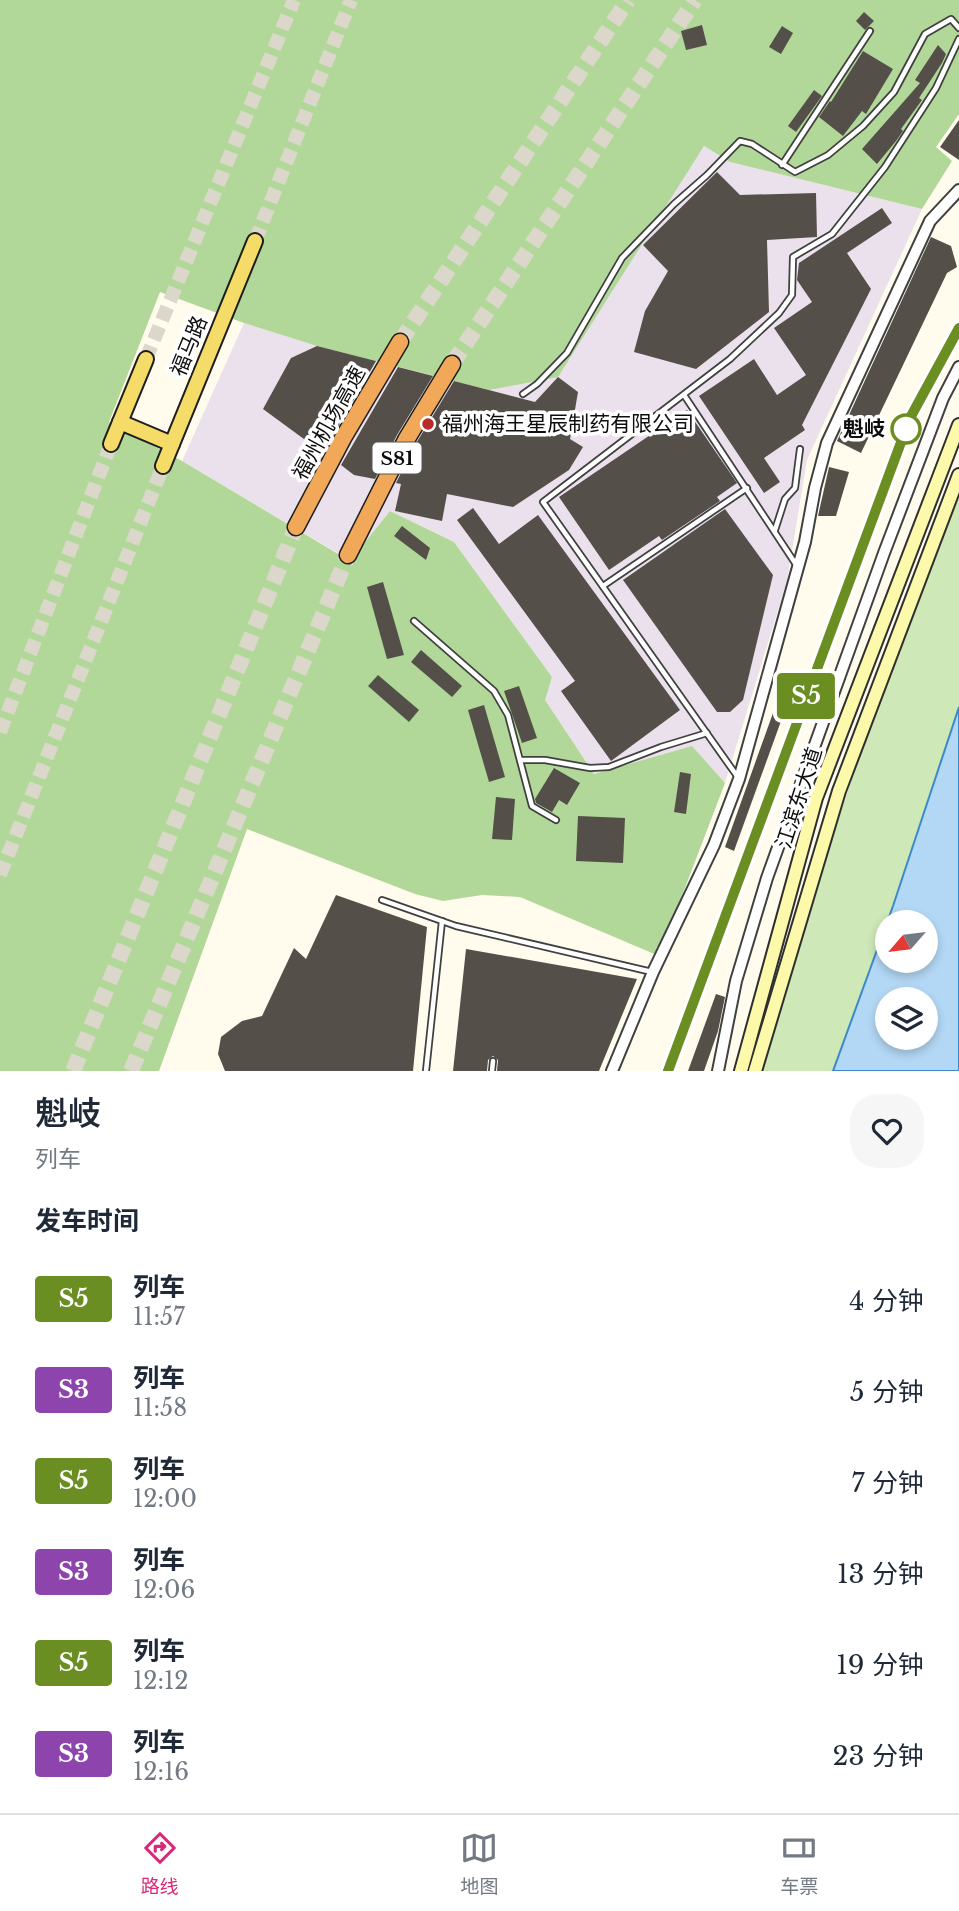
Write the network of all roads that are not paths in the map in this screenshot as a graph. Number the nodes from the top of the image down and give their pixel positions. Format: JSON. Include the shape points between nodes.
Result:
{"nodes":[{"id":1,"x":959,"y":28,"type":"edge"},
{"id":2,"x":870,"y":31,"type":"dead end"},
{"id":3,"x":959,"y":39,"type":"edge"},
{"id":4,"x":782,"y":165,"type":"junction"},
{"id":5,"x":959,"y":190,"type":"edge"},
{"id":6,"x":255,"y":241,"type":"tunnel mouth"},
{"id":7,"x":400,"y":342,"type":"tunnel mouth"},
{"id":8,"x":146,"y":359,"type":"tunnel mouth"},
{"id":9,"x":452,"y":364,"type":"tunnel mouth"},
{"id":10,"x":959,"y":367,"type":"edge"},
{"id":11,"x":523,"y":394,"type":"dead end"},
{"id":12,"x":684,"y":395,"type":"junction"},
{"id":13,"x":120,"y":422,"type":"junction"},
{"id":14,"x":959,"y":425,"type":"edge"},
{"id":15,"x":111,"y":444,"type":"tunnel mouth"},
{"id":16,"x":172,"y":444,"type":"junction"},
{"id":17,"x":800,"y":449,"type":"dead end"},
{"id":18,"x":163,"y":466,"type":"tunnel mouth"},
{"id":19,"x":959,"y":475,"type":"edge"},
{"id":20,"x":747,"y":488,"type":"junction"},
{"id":21,"x":296,"y":527,"type":"tunnel mouth"},
{"id":22,"x":774,"y":531,"type":"junction"},
{"id":23,"x":348,"y":555,"type":"tunnel mouth"},
{"id":24,"x":799,"y":568,"type":"junction"},
{"id":25,"x":603,"y":586,"type":"junction"},
{"id":26,"x":414,"y":621,"type":"dead end"},
{"id":27,"x":706,"y":733,"type":"junction"},
{"id":28,"x":521,"y":760,"type":"junction"},
{"id":29,"x":740,"y":779,"type":"junction"},
{"id":30,"x":556,"y":820,"type":"dead end"},
{"id":31,"x":382,"y":900,"type":"dead end"},
{"id":32,"x":442,"y":921,"type":"junction"},
{"id":33,"x":653,"y":972,"type":"junction"},
{"id":34,"x":493,"y":1061,"type":"dead end"},
{"id":35,"x":426,"y":1071,"type":"edge"},
{"id":36,"x":492,"y":1071,"type":"edge"},
{"id":37,"x":612,"y":1071,"type":"edge"},
{"id":38,"x":718,"y":1071,"type":"edge"},
{"id":39,"x":741,"y":1071,"type":"edge"},
{"id":40,"x":755,"y":1071,"type":"edge"}],
"edges":[{"from":1,"to":4,"type":"lane","via":[[951,19],[925,34],[894,92],[828,155],[794,172]]},
{"from":2,"to":4,"type":"lane"},
{"from":3,"to":12,"type":"lane","via":[[936,88],[885,167],[832,234],[793,257],[792,295],[779,313]]},
{"from":4,"to":11,"type":"lane","via":[[740,141],[622,258],[567,353]]},
{"from":5,"to":24,"type":"street","via":[[930,221],[827,443]]},
{"from":6,"to":16,"type":"main road","name":"福马路"},
{"from":7,"to":21,"type":"highway","name":"福州机场高速","number":"S81"},
{"from":8,"to":13,"type":"main road","name":"福马路"},
{"from":9,"to":23,"type":"highway","number":"S81","via":[[406,440]]},
{"from":10,"to":38,"type":"street","via":[[884,553],[767,878],[736,981]]},
{"from":12,"to":20,"type":"lane"},
{"from":12,"to":25,"type":"lane","via":[[543,502]]},
{"from":13,"to":15,"type":"main road","name":"福马路"},
{"from":13,"to":16,"type":"main road"},
{"from":14,"to":39,"type":"main road","name":"江滨东大道","via":[[816,798]]},
{"from":16,"to":18,"type":"main road","name":"福马路"},
{"from":17,"to":22,"type":"lane","via":[[795,488],[785,499]]},
{"from":19,"to":40,"type":"main road","via":[[839,791]]},
{"from":20,"to":22,"type":"lane"},
{"from":20,"to":25,"type":"lane"},
{"from":22,"to":24,"type":"lane"},
{"from":24,"to":29,"type":"street"},
{"from":25,"to":27,"type":"lane"},
{"from":26,"to":28,"type":"lane","via":[[494,691],[508,715]]},
{"from":27,"to":28,"type":"lane","via":[[609,767]]},
{"from":27,"to":29,"type":"lane"},
{"from":28,"to":30,"type":"lane","via":[[532,806]]},
{"from":29,"to":33,"type":"street"},
{"from":31,"to":32,"type":"lane"},
{"from":32,"to":33,"type":"lane"},
{"from":32,"to":35,"type":"lane"},
{"from":33,"to":37,"type":"street"},
{"from":34,"to":36,"type":"lane"}]}
